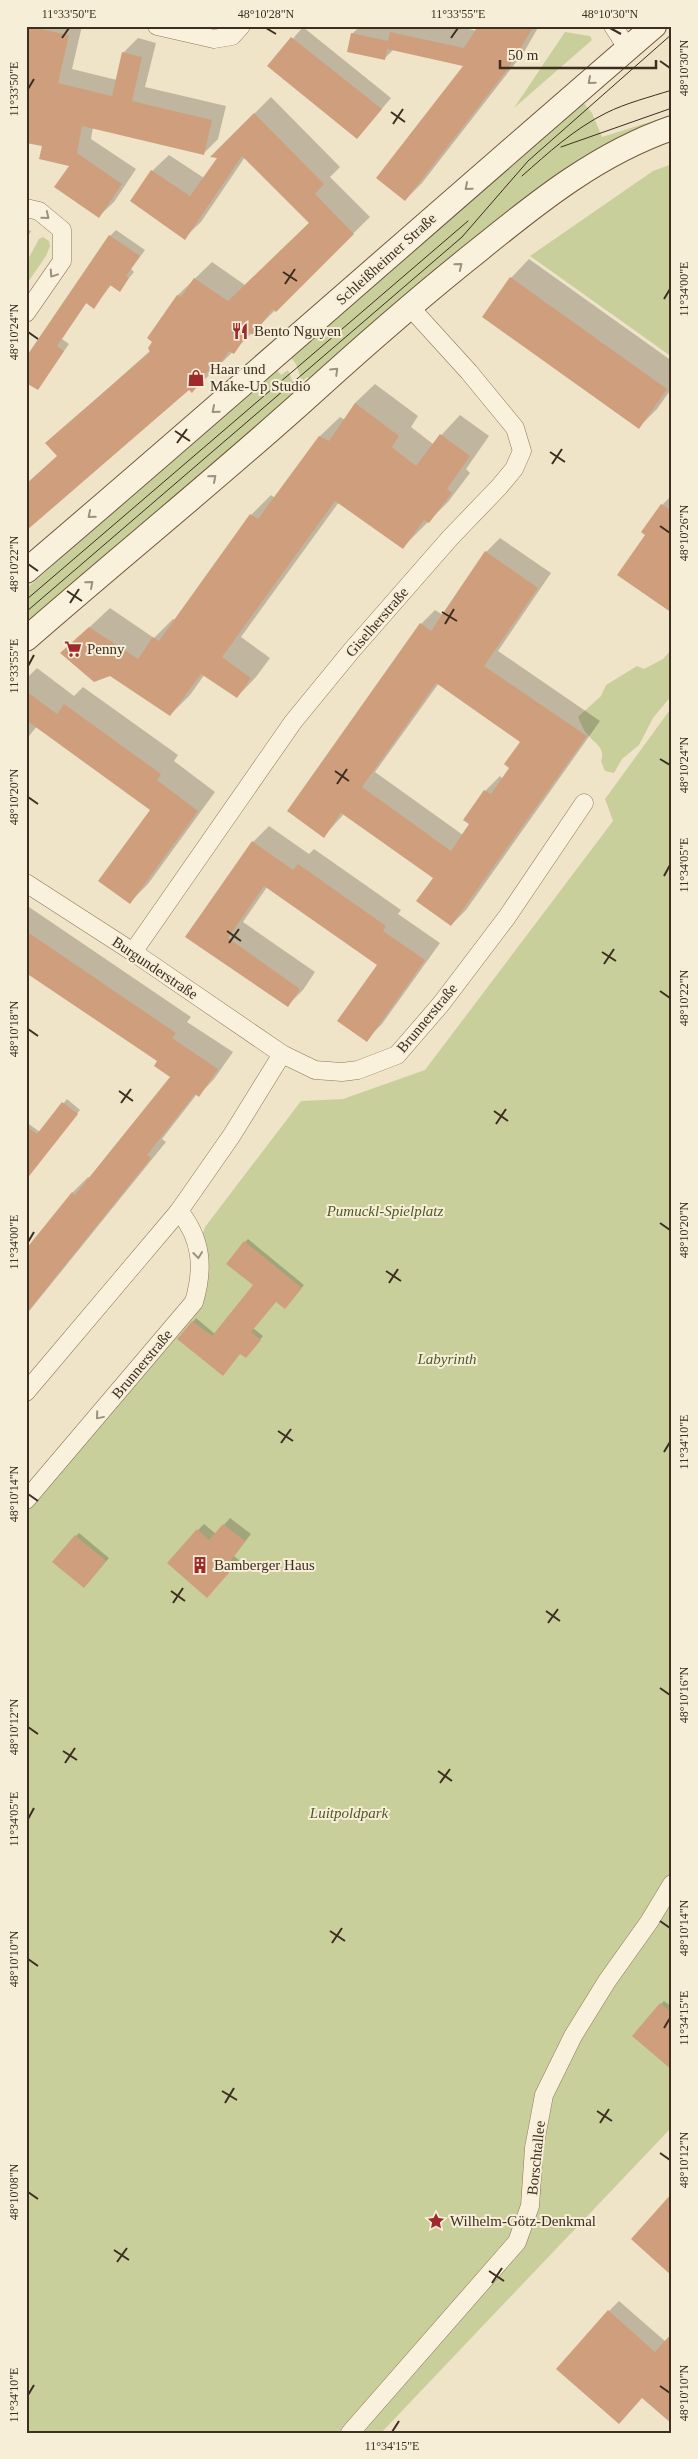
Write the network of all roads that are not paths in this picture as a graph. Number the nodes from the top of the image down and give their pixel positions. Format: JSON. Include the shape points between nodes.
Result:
{"nodes":[{"id":1,"x":157,"y":26,"type":"edge"},
{"id":2,"x":613,"y":26,"type":"edge"},
{"id":3,"x":654,"y":26,"type":"edge"},
{"id":4,"x":236,"y":31,"type":"edge"},
{"id":5,"x":628,"y":49,"type":"junction"},
{"id":6,"x":672,"y":128,"type":"edge"},
{"id":7,"x":26,"y":208,"type":"edge"},
{"id":8,"x":409,"y":306,"type":"junction"},
{"id":9,"x":26,"y":313,"type":"edge"},
{"id":10,"x":26,"y":571,"type":"edge"},
{"id":11,"x":26,"y":639,"type":"edge"},
{"id":12,"x":584,"y":803,"type":"dead end"},
{"id":13,"x":29,"y":891,"type":"edge"},
{"id":14,"x":132,"y":952,"type":"junction"},
{"id":15,"x":282,"y":1054,"type":"junction"},
{"id":16,"x":179,"y":1211,"type":"junction"},
{"id":17,"x":26,"y":1392,"type":"edge"},
{"id":18,"x":26,"y":1500,"type":"edge"},
{"id":19,"x":672,"y":1884,"type":"edge"},
{"id":20,"x":350,"y":2433,"type":"edge"}],
"edges":[{"from":1,"to":4,"type":"street","via":[[214,39]]},
{"from":2,"to":5,"type":"street"},
{"from":3,"to":5,"type":"main road","name":"Schleißheimer Straße"},
{"from":5,"to":10,"type":"main road","name":"Schleißheimer Straße","one_way":true},
{"from":8,"to":6,"type":"main road","one_way":true,"via":[[526,210],[579,173]]},
{"from":7,"to":9,"type":"street","one_way":true,"via":[[39,211],[62,230],[62,261]]},
{"from":11,"to":8,"type":"main road","one_way":true,"via":[[314,392]]},
{"from":8,"to":14,"type":"street","name":"Giselherstraße","via":[[515,428],[522,451],[514,469],[499,487],[450,538],[293,722]]},
{"from":12,"to":15,"type":"street","name":"Brunnerstraße","via":[[507,917],[441,1004],[397,1055],[358,1070],[342,1072],[315,1070]]},
{"from":13,"to":14,"type":"street","name":"Burgunderstraße"},
{"from":14,"to":15,"type":"street","name":"Burgunderstraße"},
{"from":15,"to":16,"type":"street","via":[[232,1135]]},
{"from":16,"to":17,"type":"street"},
{"from":16,"to":18,"type":"street","name":"Brunnerstraße","one_way":true,"via":[[191,1226],[198,1248],[201,1279],[194,1302]]},
{"from":19,"to":20,"type":"street","name":"Borschtallee","via":[[573,2036],[544,2094],[534,2148],[530,2206],[517,2242]]}]}
